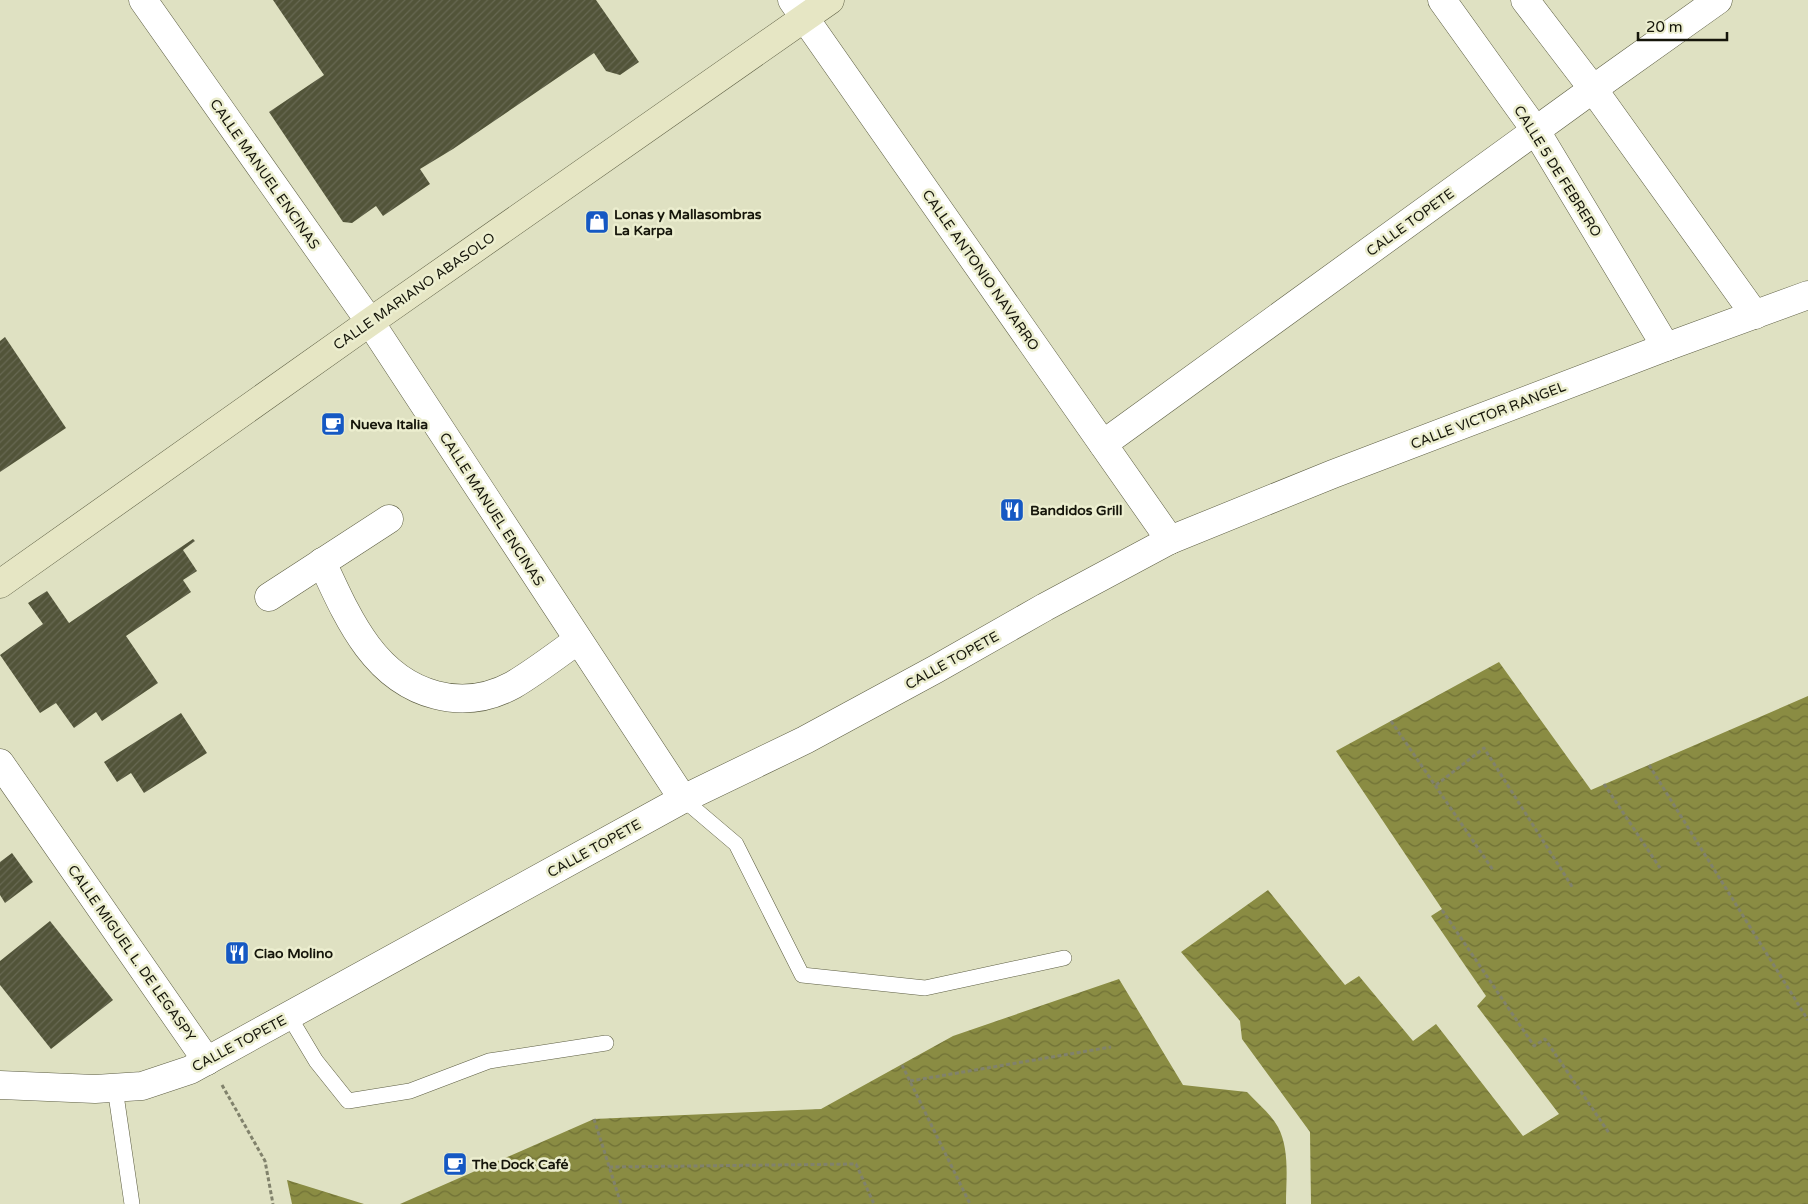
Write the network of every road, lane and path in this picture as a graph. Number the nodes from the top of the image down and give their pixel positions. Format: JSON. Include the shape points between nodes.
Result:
{"nodes":[{"id":1,"x":143,"y":0,"type":"edge"},
{"id":2,"x":830,"y":0,"type":"edge"},
{"id":3,"x":1442,"y":0,"type":"edge"},
{"id":4,"x":1525,"y":0,"type":"edge"},
{"id":5,"x":1718,"y":0,"type":"edge"},
{"id":6,"x":799,"y":9,"type":"edge"},
{"id":7,"x":1593,"y":89,"type":"junction"},
{"id":8,"x":1536,"y":131,"type":"junction"},
{"id":9,"x":1808,"y":295,"type":"edge"},
{"id":10,"x":1754,"y":315,"type":"junction"},
{"id":11,"x":370,"y":322,"type":"junction"},
{"id":12,"x":1666,"y":347,"type":"junction"},
{"id":13,"x":1103,"y":444,"type":"junction"},
{"id":14,"x":389,"y":519,"type":"dead end"},
{"id":15,"x":1170,"y":540,"type":"junction"},
{"id":16,"x":322,"y":562,"type":"junction"},
{"id":17,"x":0,"y":584,"type":"edge"},
{"id":18,"x":269,"y":597,"type":"dead end"},
{"id":19,"x":578,"y":640,"type":"junction"},
{"id":20,"x":1392,"y":721,"type":"dead end"},
{"id":21,"x":0,"y":763,"type":"edge"},
{"id":22,"x":1649,"y":765,"type":"dead end"},
{"id":23,"x":1604,"y":784,"type":"dead end"},
{"id":24,"x":1436,"y":785,"type":"junction"},
{"id":25,"x":683,"y":799,"type":"junction"},
{"id":26,"x":1660,"y":868,"type":"dead end"},
{"id":27,"x":1493,"y":870,"type":"dead end"},
{"id":28,"x":1573,"y":888,"type":"dead end"},
{"id":29,"x":1442,"y":910,"type":"dead end"},
{"id":30,"x":1064,"y":958,"type":"dead end"},
{"id":31,"x":289,"y":1016,"type":"junction"},
{"id":32,"x":1808,"y":1020,"type":"edge"},
{"id":33,"x":606,"y":1043,"type":"dead end"},
{"id":34,"x":1111,"y":1048,"type":"dead end"},
{"id":35,"x":208,"y":1061,"type":"junction"},
{"id":36,"x":902,"y":1064,"type":"dead end"},
{"id":37,"x":910,"y":1080,"type":"junction"},
{"id":38,"x":0,"y":1085,"type":"edge"},
{"id":39,"x":114,"y":1088,"type":"junction"},
{"id":40,"x":594,"y":1119,"type":"dead end"},
{"id":41,"x":1608,"y":1133,"type":"dead end"},
{"id":42,"x":609,"y":1167,"type":"junction"},
{"id":43,"x":132,"y":1204,"type":"edge"},
{"id":44,"x":273,"y":1204,"type":"edge"},
{"id":45,"x":621,"y":1204,"type":"edge"},
{"id":46,"x":874,"y":1204,"type":"edge"},
{"id":47,"x":970,"y":1204,"type":"edge"}],
"edges":[{"from":1,"to":11,"type":"street","name":"CALLE MANUEL ENCINAS"},
{"from":2,"to":6,"type":"main road","name":"CALLE MARIANO ABASOLO"},
{"from":3,"to":8,"type":"street","name":"CALLE 5 DE FEBRERO"},
{"from":4,"to":7,"type":"street"},
{"from":5,"to":7,"type":"street","name":"CALLE TOPETE"},
{"from":6,"to":11,"type":"main road","name":"CALLE MARIANO ABASOLO"},
{"from":6,"to":13,"type":"street","name":"CALLE ANTONIO NAVARRO"},
{"from":7,"to":8,"type":"street","name":"CALLE TOPETE"},
{"from":7,"to":10,"type":"street"},
{"from":8,"to":12,"type":"street","name":"CALLE 5 DE FEBRERO"},
{"from":8,"to":13,"type":"street","name":"CALLE TOPETE"},
{"from":9,"to":10,"type":"street","name":"CALLE VICTOR RANGEL"},
{"from":10,"to":12,"type":"street","name":"CALLE VICTOR RANGEL"},
{"from":11,"to":17,"type":"main road","name":"CALLE MARIANO ABASOLO"},
{"from":11,"to":19,"type":"street","name":"CALLE MANUEL ENCINAS"},
{"from":12,"to":15,"type":"street","name":"CALLE VICTOR RANGEL"},
{"from":13,"to":15,"type":"street","name":"CALLE ANTONIO NAVARRO"},
{"from":14,"to":16,"type":"street"},
{"from":15,"to":25,"type":"street","name":"CALLE TOPETE","via":[[805,740]]},
{"from":16,"to":18,"type":"street"},
{"from":16,"to":19,"type":"street","via":[[340,602],[386,669],[407,685],[430,694],[468,700],[489,694],[512,685]]},
{"from":19,"to":25,"type":"street","name":"CALLE MANUEL ENCINAS"},
{"from":20,"to":24,"type":"path"},
{"from":21,"to":35,"type":"street","name":"CALLE MIGUEL L. DE LEGASPY"},
{"from":22,"to":32,"type":"path"},
{"from":23,"to":26,"type":"path"},
{"from":24,"to":27,"type":"path"},
{"from":24,"to":28,"type":"path","via":[[1484,748]]},
{"from":25,"to":30,"type":"lane","via":[[736,844],[802,975],[925,988]]},
{"from":25,"to":31,"type":"street","name":"CALLE TOPETE"},
{"from":29,"to":41,"type":"path","via":[[1534,1046],[1545,1039]]},
{"from":31,"to":33,"type":"lane","via":[[316,1061],[348,1101],[410,1091],[489,1061]]},
{"from":31,"to":35,"type":"street","name":"CALLE TOPETE"},
{"from":34,"to":37,"type":"path"},
{"from":35,"to":39,"type":"street","name":"CALLE TOPETE","via":[[142,1086]]},
{"from":35,"to":44,"type":"path","via":[[265,1161]]},
{"from":36,"to":37,"type":"path"},
{"from":37,"to":47,"type":"path"},
{"from":38,"to":39,"type":"street","name":"CALLE TOPETE"},
{"from":39,"to":43,"type":"lane"},
{"from":40,"to":42,"type":"path"},
{"from":42,"to":45,"type":"path"},
{"from":42,"to":46,"type":"path","via":[[856,1164]]}]}
